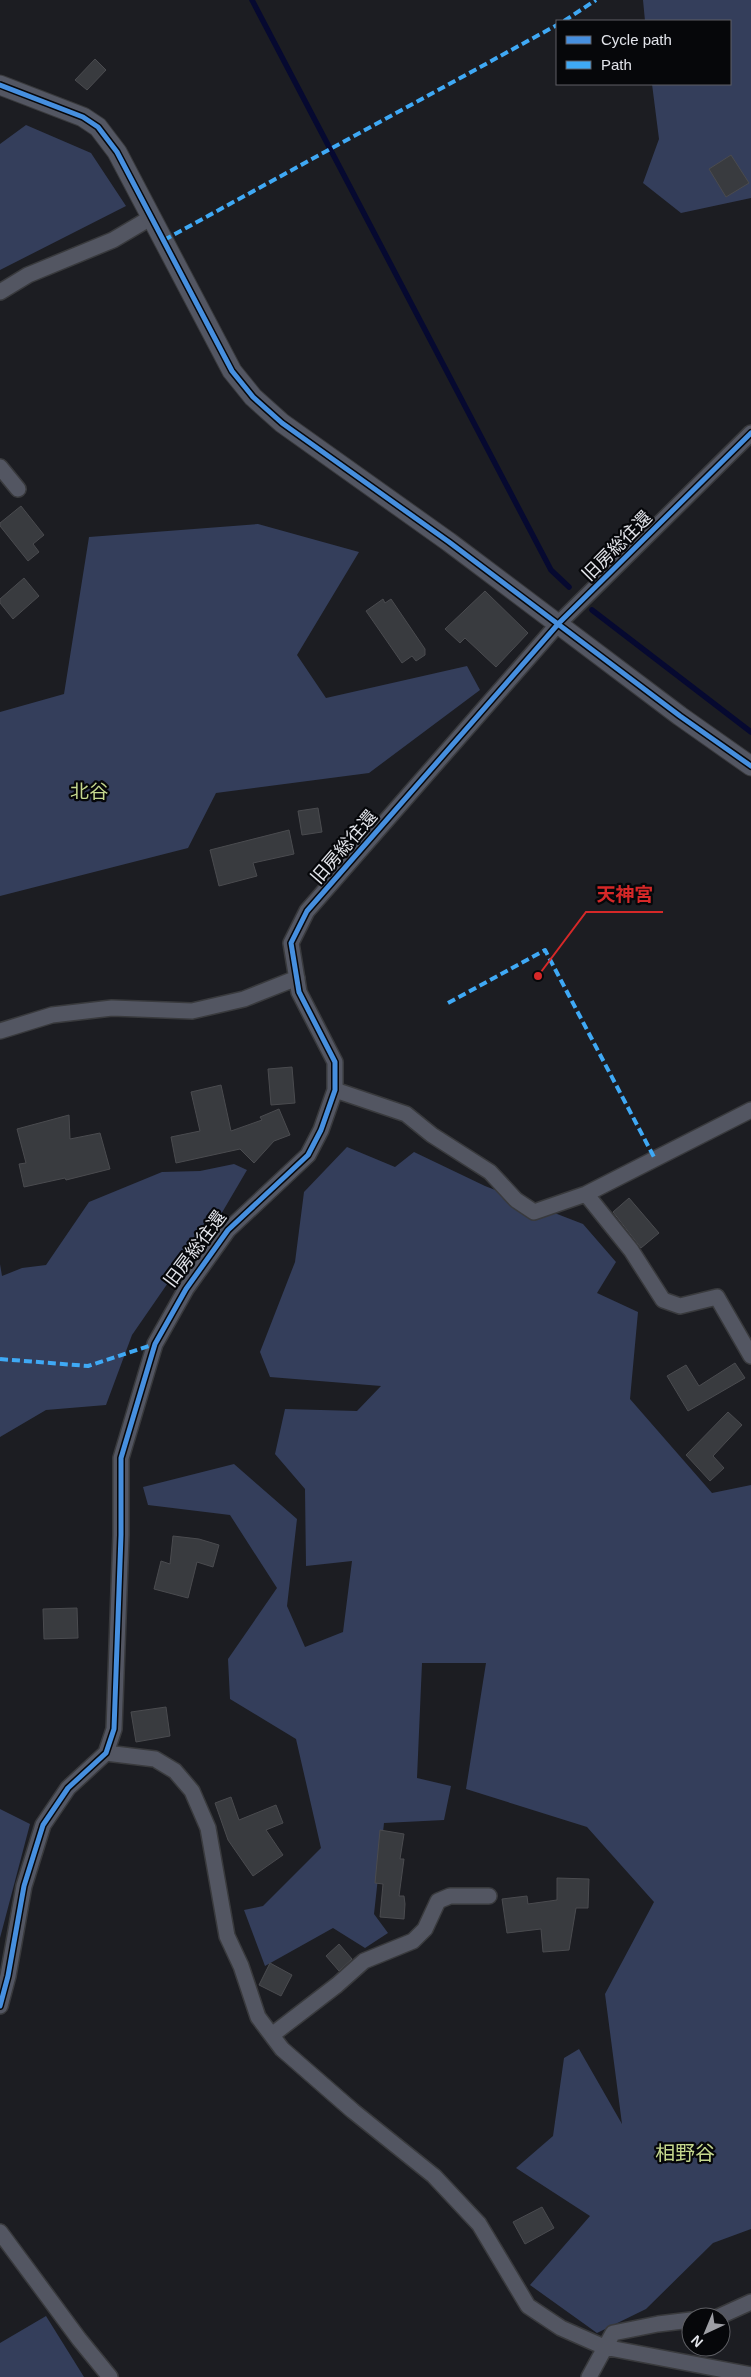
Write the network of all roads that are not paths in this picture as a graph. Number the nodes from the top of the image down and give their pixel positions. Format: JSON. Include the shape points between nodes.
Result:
{"nodes":[{"id":1,"x":0,"y":85,"type":"edge"},
{"id":2,"x":152,"y":217,"type":"junction"},
{"id":3,"x":0,"y":292,"type":"edge"},
{"id":4,"x":751,"y":433,"type":"edge"},
{"id":5,"x":0,"y":467,"type":"edge"},
{"id":6,"x":18,"y":489,"type":"dead end"},
{"id":7,"x":559,"y":623,"type":"junction"},
{"id":8,"x":751,"y":766,"type":"edge"},
{"id":9,"x":297,"y":978,"type":"junction"},
{"id":10,"x":0,"y":1031,"type":"edge"},
{"id":11,"x":335,"y":1090,"type":"junction"},
{"id":12,"x":751,"y":1110,"type":"edge"},
{"id":13,"x":586,"y":1194,"type":"junction"},
{"id":14,"x":751,"y":1356,"type":"edge"},
{"id":15,"x":106,"y":1753,"type":"junction"},
{"id":16,"x":489,"y":1896,"type":"dead end"},
{"id":17,"x":0,"y":2006,"type":"edge"},
{"id":18,"x":272,"y":2035,"type":"junction"},
{"id":19,"x":0,"y":2232,"type":"edge"},
{"id":20,"x":751,"y":2302,"type":"edge"},
{"id":21,"x":731,"y":2311,"type":"edge"},
{"id":22,"x":681,"y":2321,"type":"edge"},
{"id":23,"x":604,"y":2347,"type":"junction"},
{"id":24,"x":751,"y":2375,"type":"edge"},
{"id":25,"x":110,"y":2377,"type":"edge"},
{"id":26,"x":589,"y":2377,"type":"edge"}],
"edges":[{"from":1,"to":2,"type":"street","via":[[67,110],[98,127],[117,152]]},
{"from":2,"to":3,"type":"street","via":[[113,240],[28,275]]},
{"from":2,"to":7,"type":"street","via":[[232,371],[253,397],[282,423]]},
{"from":4,"to":7,"type":"street","name":"旧房総往還"},
{"from":5,"to":6,"type":"street"},
{"from":7,"to":8,"type":"street"},
{"from":7,"to":9,"type":"street","name":"旧房総往還","via":[[307,911],[291,943]]},
{"from":9,"to":10,"type":"street","via":[[244,999],[192,1011],[112,1008],[52,1015]]},
{"from":9,"to":11,"type":"street","name":"旧房総往還","via":[[299,992],[335,1062]]},
{"from":11,"to":13,"type":"street","via":[[406,1114],[432,1136],[490,1172],[516,1200],[534,1212]]},
{"from":11,"to":15,"type":"street","name":"旧房総往還","via":[[308,1155],[228,1230],[186,1289],[155,1344],[122,1458],[117,1682],[114,1729]]},
{"from":12,"to":13,"type":"street"},
{"from":13,"to":14,"type":"street","via":[[630,1250],[663,1300],[680,1306],[717,1298]]},
{"from":15,"to":17,"type":"street","via":[[68,1788],[43,1825],[24,1886]]},
{"from":15,"to":18,"type":"street","via":[[155,1759],[175,1770],[192,1791],[208,1828],[227,1936],[258,2017]]},
{"from":16,"to":18,"type":"street","via":[[450,1896],[438,1901],[425,1928],[413,1942],[364,1961]]},
{"from":18,"to":23,"type":"street","via":[[282,2049],[353,2111],[434,2176],[479,2224],[528,2306],[561,2328]]},
{"from":19,"to":25,"type":"street","via":[[78,2340]]},
{"from":20,"to":21,"type":"street"},
{"from":22,"to":23,"type":"street","via":[[613,2333]]},
{"from":23,"to":24,"type":"street"},
{"from":23,"to":26,"type":"street"}]}
